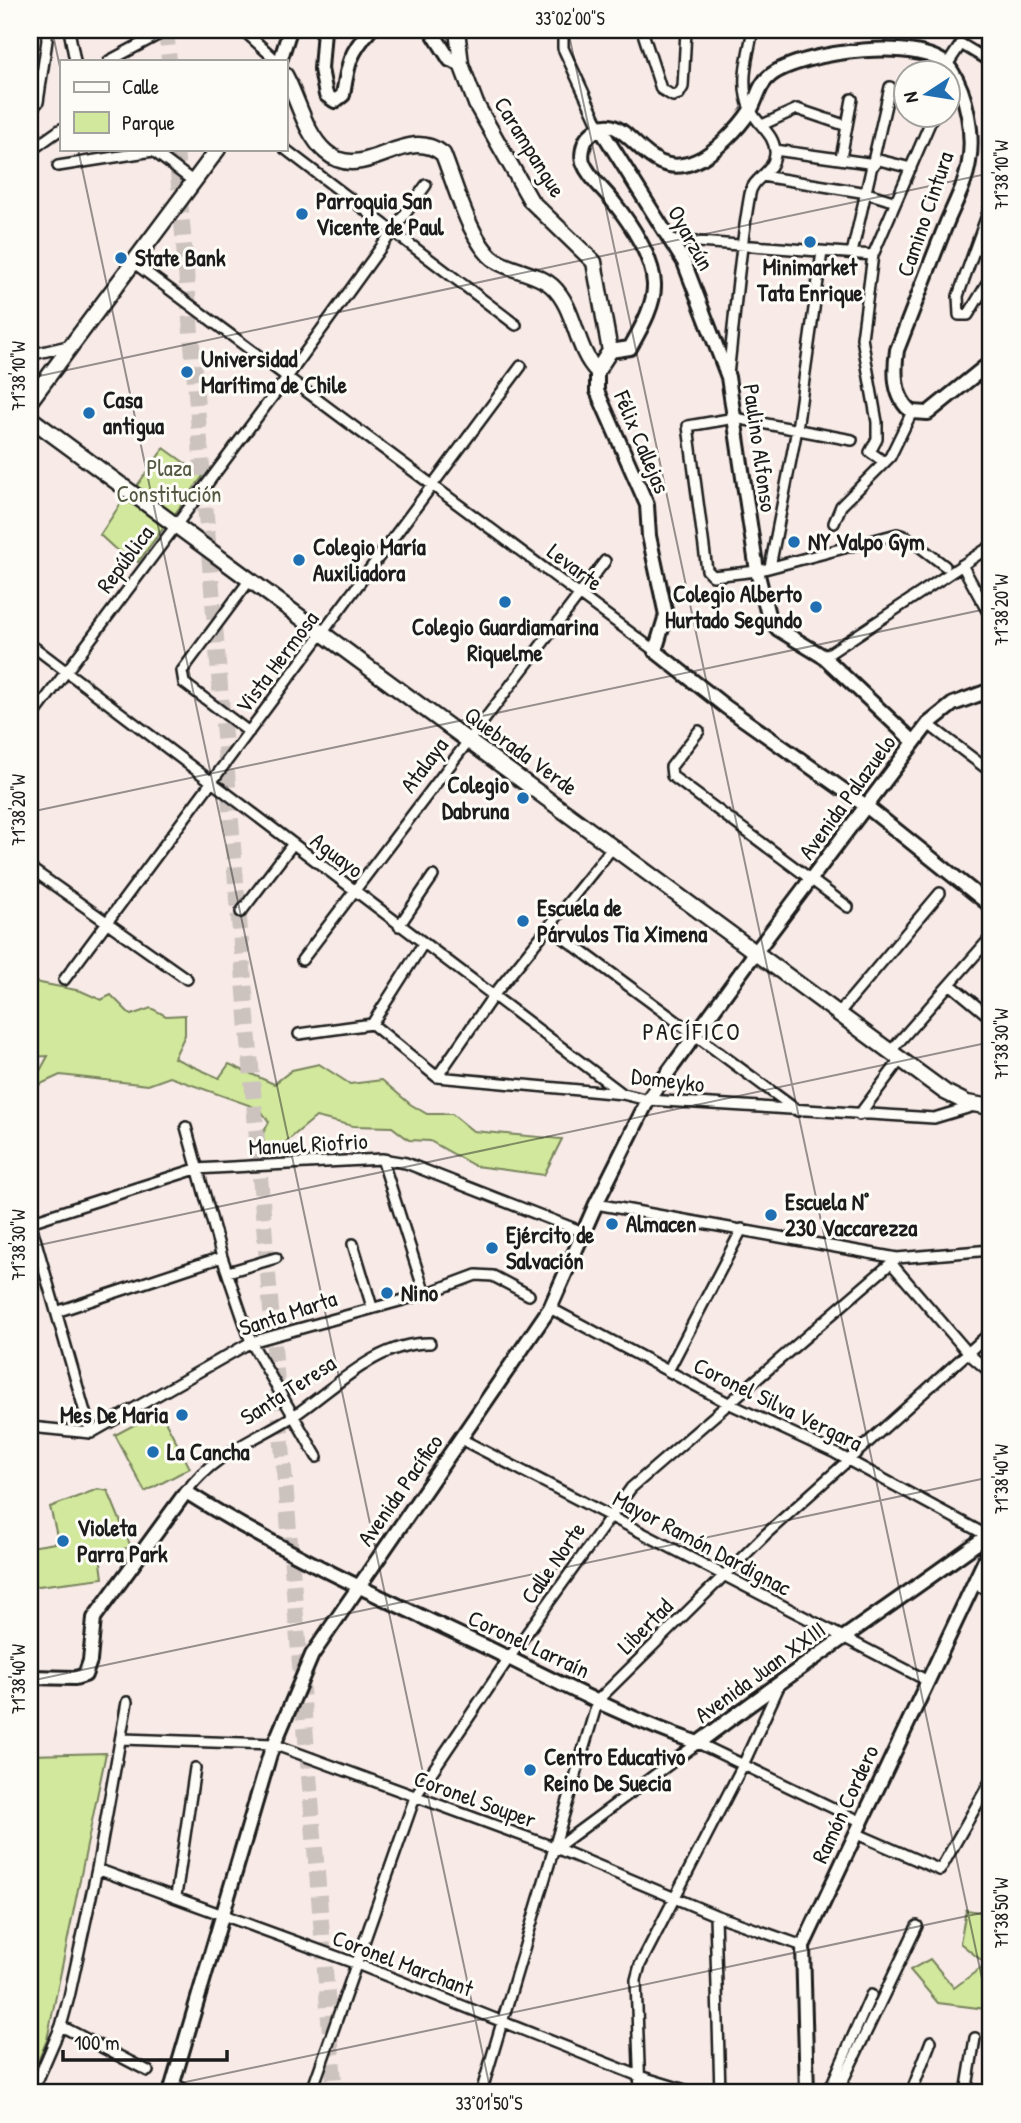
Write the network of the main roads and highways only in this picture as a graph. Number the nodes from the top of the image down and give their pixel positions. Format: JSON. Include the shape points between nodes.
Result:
{"nodes":[{"id":1,"x":457,"y":30,"type":"edge"},
{"id":2,"x":287,"y":79,"type":"edge"},
{"id":3,"x":217,"y":150,"type":"edge"},
{"id":4,"x":30,"y":401,"type":"edge"},
{"id":5,"x":30,"y":418,"type":"edge"},
{"id":6,"x":991,"y":1107,"type":"edge"}],
"edges":[{"from":1,"to":2,"type":"main road","name":"Carampangue","via":[[461,64],[476,104],[531,201],[594,262],[610,351],[597,372],[551,286],[481,248],[443,154],[421,142],[365,160],[336,159],[315,139]]},
{"from":3,"to":4,"type":"main road"},
{"from":5,"to":6,"type":"main road","name":"Quebrada Verde","via":[[952,1097]]}]}
